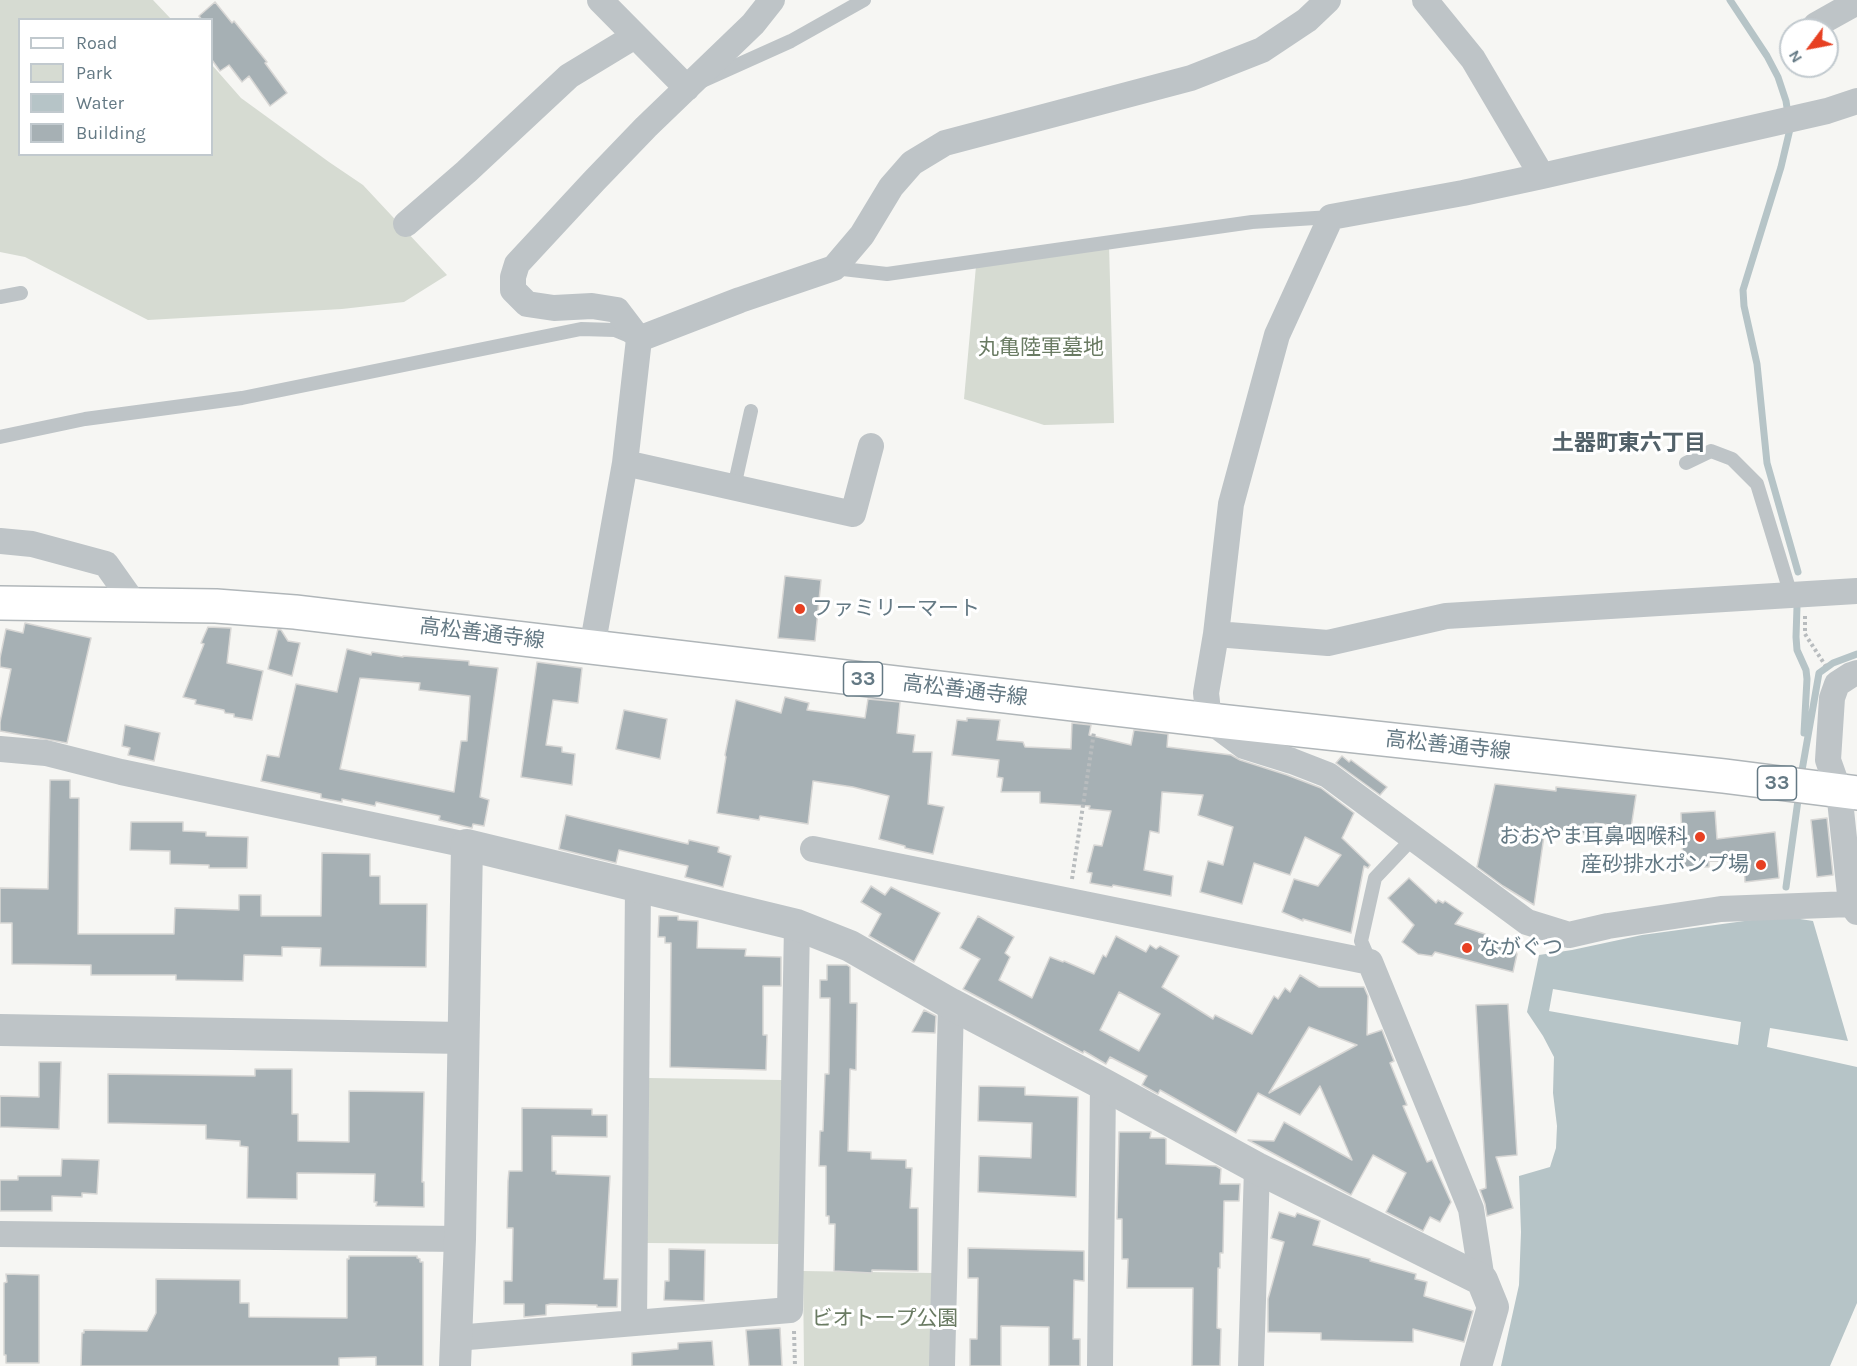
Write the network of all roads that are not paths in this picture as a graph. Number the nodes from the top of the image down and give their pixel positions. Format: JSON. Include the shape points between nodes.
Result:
{"nodes":[{"id":1,"x":600,"y":0,"type":"edge"},
{"id":2,"x":772,"y":0,"type":"edge"},
{"id":3,"x":864,"y":0,"type":"edge"},
{"id":4,"x":1328,"y":0,"type":"edge"},
{"id":5,"x":1425,"y":0,"type":"edge"},
{"id":6,"x":1857,"y":2,"type":"edge"},
{"id":7,"x":1828,"y":18,"type":"edge"},
{"id":8,"x":635,"y":36,"type":"junction"},
{"id":9,"x":687,"y":88,"type":"junction"},
{"id":10,"x":1857,"y":101,"type":"edge"},
{"id":11,"x":1542,"y":176,"type":"junction"},
{"id":12,"x":1331,"y":217,"type":"junction"},
{"id":13,"x":406,"y":224,"type":"dead end"},
{"id":14,"x":834,"y":268,"type":"junction"},
{"id":15,"x":21,"y":293,"type":"dead end"},
{"id":16,"x":0,"y":297,"type":"edge"},
{"id":17,"x":639,"y":339,"type":"junction"},
{"id":18,"x":751,"y":411,"type":"dead end"},
{"id":19,"x":0,"y":437,"type":"edge"},
{"id":20,"x":871,"y":447,"type":"dead end"},
{"id":21,"x":625,"y":463,"type":"junction"},
{"id":22,"x":1686,"y":463,"type":"dead end"},
{"id":23,"x":734,"y":488,"type":"junction"},
{"id":24,"x":0,"y":541,"type":"edge"},
{"id":25,"x":1857,"y":591,"type":"edge"},
{"id":26,"x":1798,"y":594,"type":"junction"},
{"id":27,"x":0,"y":603,"type":"edge"},
{"id":28,"x":135,"y":605,"type":"junction"},
{"id":29,"x":1216,"y":634,"type":"junction"},
{"id":30,"x":592,"y":648,"type":"junction"},
{"id":31,"x":1857,"y":673,"type":"edge"},
{"id":32,"x":1209,"y":720,"type":"junction"},
{"id":33,"x":0,"y":749,"type":"edge"},
{"id":34,"x":1842,"y":791,"type":"edge"},
{"id":35,"x":1413,"y":838,"type":"junction"},
{"id":36,"x":467,"y":845,"type":"junction"},
{"id":37,"x":813,"y":849,"type":"dead end"},
{"id":38,"x":638,"y":887,"type":"junction"},
{"id":39,"x":1854,"y":908,"type":"edge"},
{"id":40,"x":797,"y":925,"type":"junction"},
{"id":41,"x":1370,"y":962,"type":"junction"},
{"id":42,"x":951,"y":1004,"type":"junction"},
{"id":43,"x":0,"y":1030,"type":"edge"},
{"id":44,"x":463,"y":1038,"type":"junction"},
{"id":45,"x":1103,"y":1084,"type":"junction"},
{"id":46,"x":1257,"y":1168,"type":"junction"},
{"id":47,"x":0,"y":1234,"type":"edge"},
{"id":48,"x":460,"y":1239,"type":"junction"},
{"id":49,"x":1482,"y":1280,"type":"junction"},
{"id":50,"x":634,"y":1323,"type":"junction"},
{"id":51,"x":455,"y":1352,"type":"edge"},
{"id":52,"x":942,"y":1366,"type":"edge"},
{"id":53,"x":1100,"y":1366,"type":"edge"},
{"id":54,"x":1251,"y":1366,"type":"edge"},
{"id":55,"x":1476,"y":1366,"type":"edge"}],
"edges":[{"from":1,"to":8,"type":"street"},
{"from":2,"to":9,"type":"street","via":[[753,24]]},
{"from":3,"to":9,"type":"lane","via":[[791,41]]},
{"from":4,"to":14,"type":"street","via":[[1307,20],[1262,50],[1191,78],[945,143],[912,163]]},
{"from":5,"to":11,"type":"street","via":[[1473,59]]},
{"from":6,"to":7,"type":"street"},
{"from":8,"to":9,"type":"street"},
{"from":8,"to":13,"type":"street","via":[[569,75]]},
{"from":9,"to":17,"type":"street","via":[[533,246],[517,264],[513,277],[513,290],[527,304],[617,310]]},
{"from":10,"to":11,"type":"street"},
{"from":11,"to":12,"type":"street"},
{"from":12,"to":14,"type":"lane","via":[[1252,222],[887,274]]},
{"from":12,"to":29,"type":"street","via":[[1278,335],[1265,380],[1231,504]]},
{"from":14,"to":17,"type":"street"},
{"from":15,"to":16,"type":"lane"},
{"from":17,"to":19,"type":"lane","via":[[615,330],[581,329],[242,398],[85,419]]},
{"from":17,"to":21,"type":"street"},
{"from":18,"to":23,"type":"lane"},
{"from":20,"to":23,"type":"street","via":[[853,514]]},
{"from":21,"to":23,"type":"street"},
{"from":21,"to":30,"type":"street"},
{"from":22,"to":26,"type":"lane","via":[[1711,451],[1732,459],[1757,484]]},
{"from":24,"to":28,"type":"street","via":[[32,544],[106,564]]},
{"from":25,"to":26,"type":"street"},
{"from":26,"to":29,"type":"street","via":[[1446,616],[1329,643]]},
{"from":27,"to":28,"type":"main road","name":"高松善通寺線","number":"33"},
{"from":28,"to":30,"type":"main road","name":"高松善通寺線","number":"33","via":[[295,612]]},
{"from":29,"to":32,"type":"street","via":[[1206,693]]},
{"from":30,"to":32,"type":"main road","name":"高松善通寺線","number":"33"},
{"from":31,"to":34,"type":"street","via":[[1837,684],[1832,698],[1828,760]]},
{"from":32,"to":34,"type":"main road","name":"高松善通寺線","number":"33"},
{"from":32,"to":35,"type":"street","via":[[1244,746],[1328,775]]},
{"from":33,"to":36,"type":"street","via":[[46,753]]},
{"from":34,"to":39,"type":"street"},
{"from":35,"to":39,"type":"street","via":[[1527,922],[1569,935],[1721,909]]},
{"from":35,"to":41,"type":"lane","via":[[1376,878],[1361,941]]},
{"from":36,"to":38,"type":"street"},
{"from":36,"to":44,"type":"street"},
{"from":37,"to":41,"type":"street"},
{"from":38,"to":40,"type":"street"},
{"from":38,"to":50,"type":"street"},
{"from":40,"to":42,"type":"street","via":[[849,946]]},
{"from":40,"to":50,"type":"street","via":[[790,1310]]},
{"from":41,"to":49,"type":"street","via":[[1471,1209]]},
{"from":42,"to":45,"type":"street"},
{"from":42,"to":52,"type":"street"},
{"from":43,"to":44,"type":"street"},
{"from":44,"to":48,"type":"street"},
{"from":45,"to":46,"type":"street"},
{"from":45,"to":53,"type":"street"},
{"from":46,"to":49,"type":"street"},
{"from":46,"to":54,"type":"street"},
{"from":47,"to":48,"type":"street"},
{"from":48,"to":51,"type":"street"},
{"from":49,"to":55,"type":"street","via":[[1493,1307]]},
{"from":50,"to":51,"type":"street"}]}
